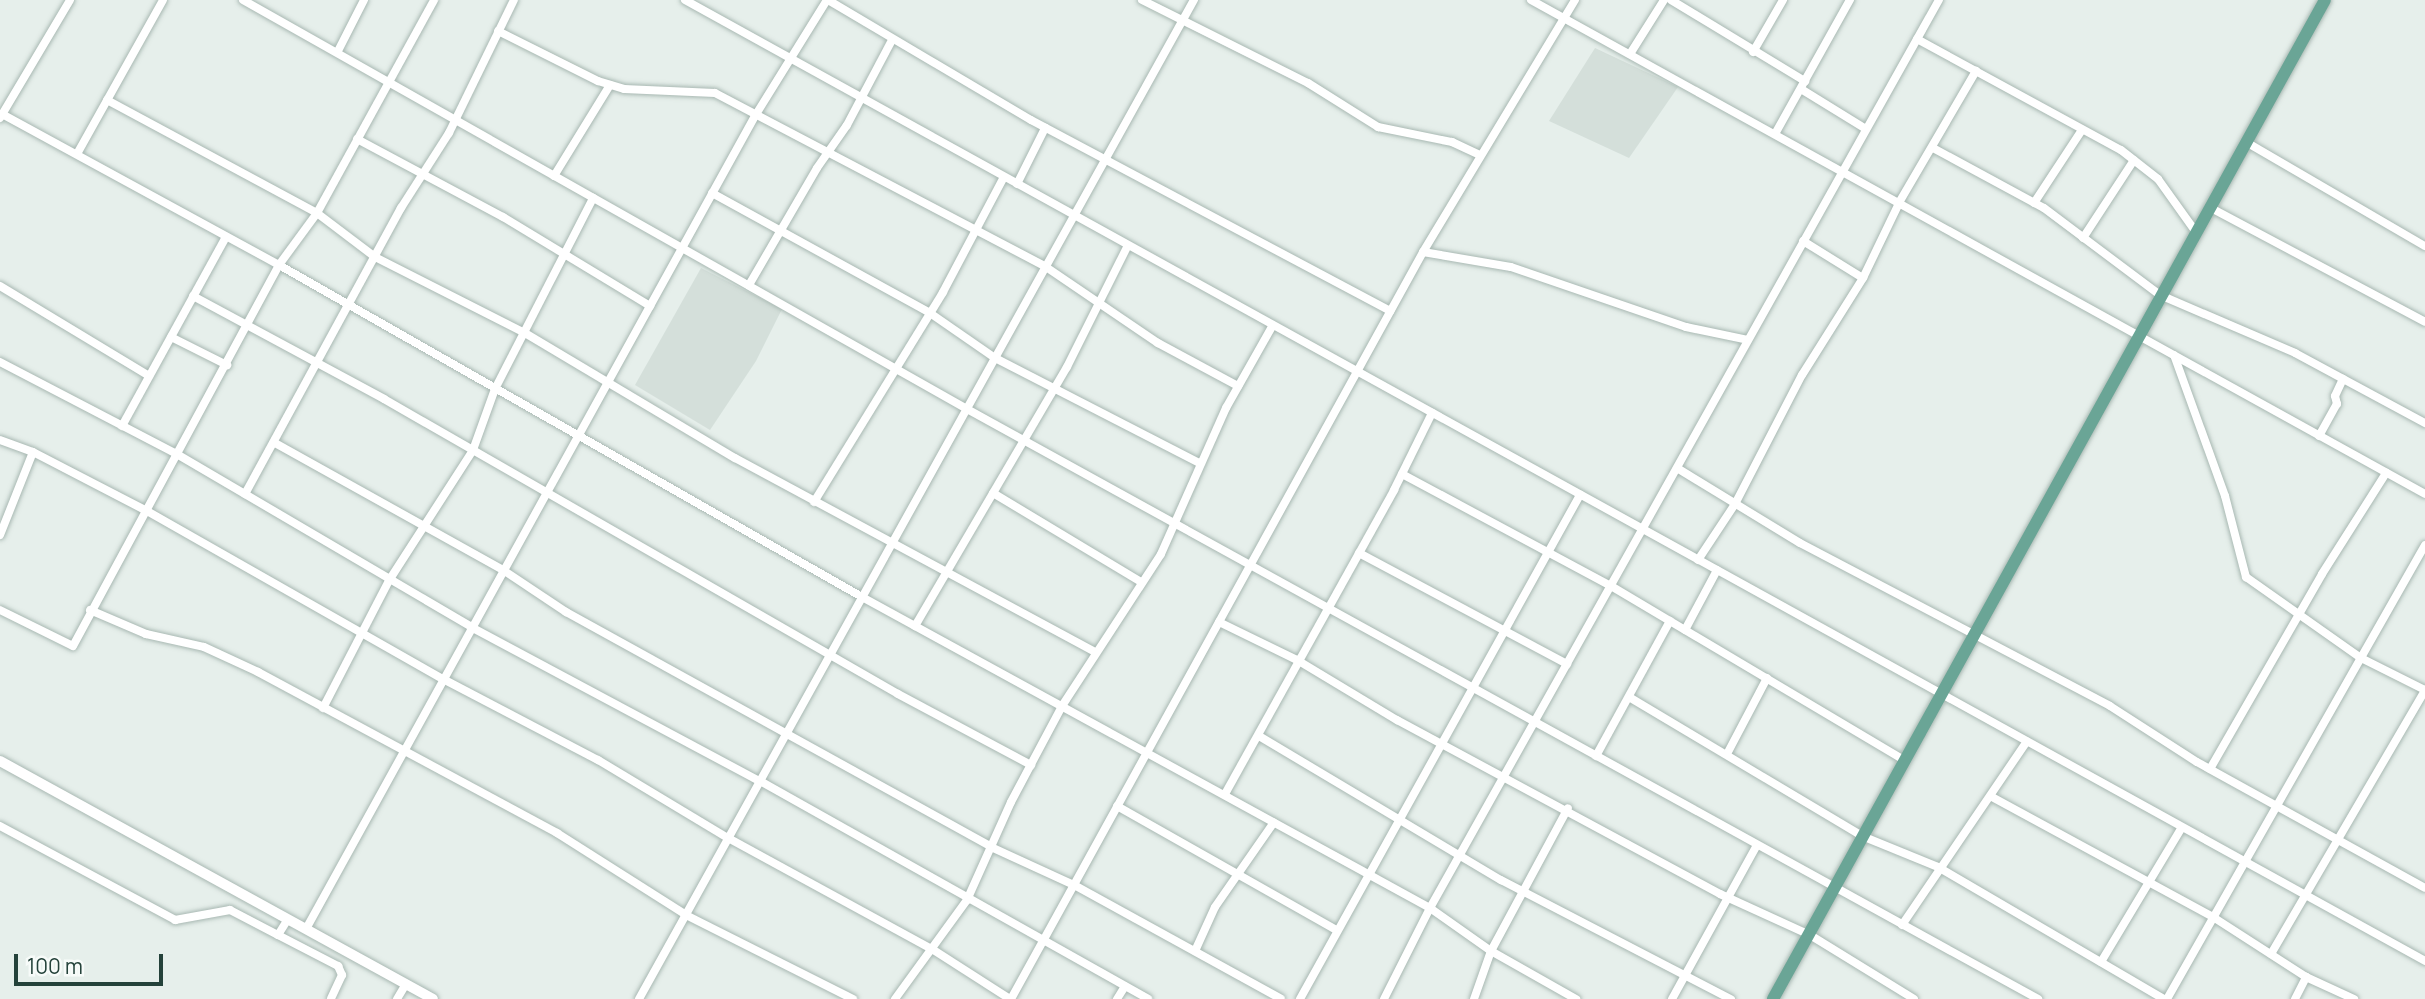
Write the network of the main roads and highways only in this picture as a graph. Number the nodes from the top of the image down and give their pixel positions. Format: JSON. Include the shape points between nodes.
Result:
{"nodes":[{"id":1,"x":2325,"y":0,"type":"edge"},
{"id":2,"x":1773,"y":999,"type":"edge"}],
"edges":[{"from":1,"to":2,"type":"main road"}]}
